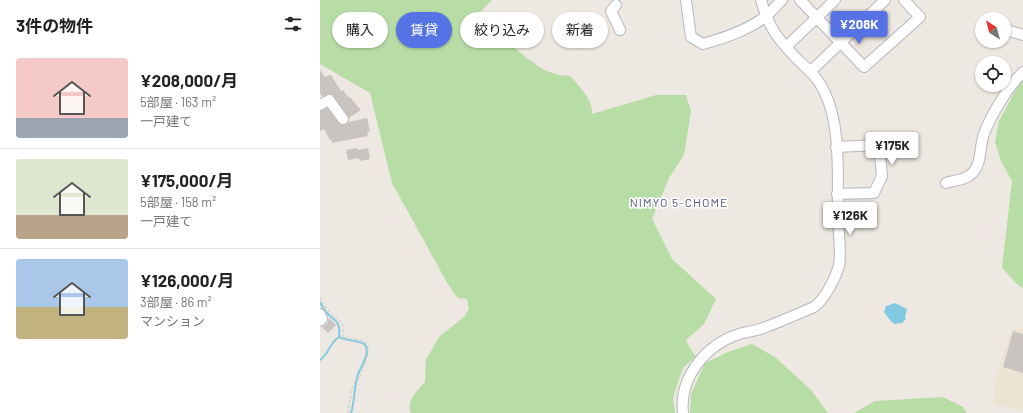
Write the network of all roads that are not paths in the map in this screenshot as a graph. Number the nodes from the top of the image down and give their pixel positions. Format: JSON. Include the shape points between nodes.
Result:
{"nodes":[{"id":1,"x":686,"y":0,"type":"edge"},
{"id":2,"x":761,"y":0,"type":"edge"},
{"id":3,"x":782,"y":0,"type":"edge"},
{"id":4,"x":800,"y":0,"type":"edge"},
{"id":5,"x":835,"y":0,"type":"edge"},
{"id":6,"x":885,"y":0,"type":"edge"},
{"id":7,"x":906,"y":1,"type":"edge"},
{"id":8,"x":618,"y":2,"type":"edge"},
{"id":9,"x":766,"y":16,"type":"junction"},
{"id":10,"x":816,"y":18,"type":"junction"},
{"id":11,"x":620,"y":30,"type":"dead end"},
{"id":12,"x":1011,"y":31,"type":"edge"},
{"id":13,"x":1023,"y":35,"type":"edge"},
{"id":14,"x":842,"y":43,"type":"junction"},
{"id":15,"x":786,"y":47,"type":"junction"},
{"id":16,"x":811,"y":71,"type":"junction"},
{"id":17,"x":1023,"y":72,"type":"edge"},
{"id":18,"x":320,"y":105,"type":"edge"},
{"id":19,"x":343,"y":119,"type":"dead end"},
{"id":20,"x":836,"y":147,"type":"junction"},
{"id":21,"x":946,"y":183,"type":"dead end"},
{"id":22,"x":837,"y":194,"type":"junction"},
{"id":23,"x":320,"y":314,"type":"edge"},
{"id":24,"x":320,"y":321,"type":"edge"},
{"id":25,"x":683,"y":413,"type":"edge"}],
"edges":[{"from":1,"to":9,"type":"street","via":[[691,37],[702,44],[746,28]]},
{"from":2,"to":9,"type":"street"},
{"from":3,"to":9,"type":"street"},
{"from":4,"to":10,"type":"street"},
{"from":5,"to":10,"type":"street"},
{"from":6,"to":14,"type":"street"},
{"from":7,"to":14,"type":"street","via":[[920,16],[864,67]]},
{"from":8,"to":11,"type":"street","via":[[611,11]]},
{"from":9,"to":15,"type":"street","via":[[772,30]]},
{"from":10,"to":14,"type":"street"},
{"from":10,"to":15,"type":"street"},
{"from":12,"to":13,"type":"street"},
{"from":14,"to":16,"type":"street"},
{"from":15,"to":16,"type":"street"},
{"from":16,"to":20,"type":"street","via":[[830,104]]},
{"from":17,"to":21,"type":"street","via":[[996,109],[984,132],[978,166],[968,177]]},
{"from":18,"to":19,"type":"street","via":[[329,100]]},
{"from":20,"to":22,"type":"street"},
{"from":20,"to":22,"type":"street","via":[[879,145],[882,176],[874,193]]},
{"from":22,"to":25,"type":"street","via":[[839,265],[827,292],[814,307],[763,328],[738,335],[710,350],[689,379],[684,392]]},
{"from":23,"to":24,"type":"street"}]}
